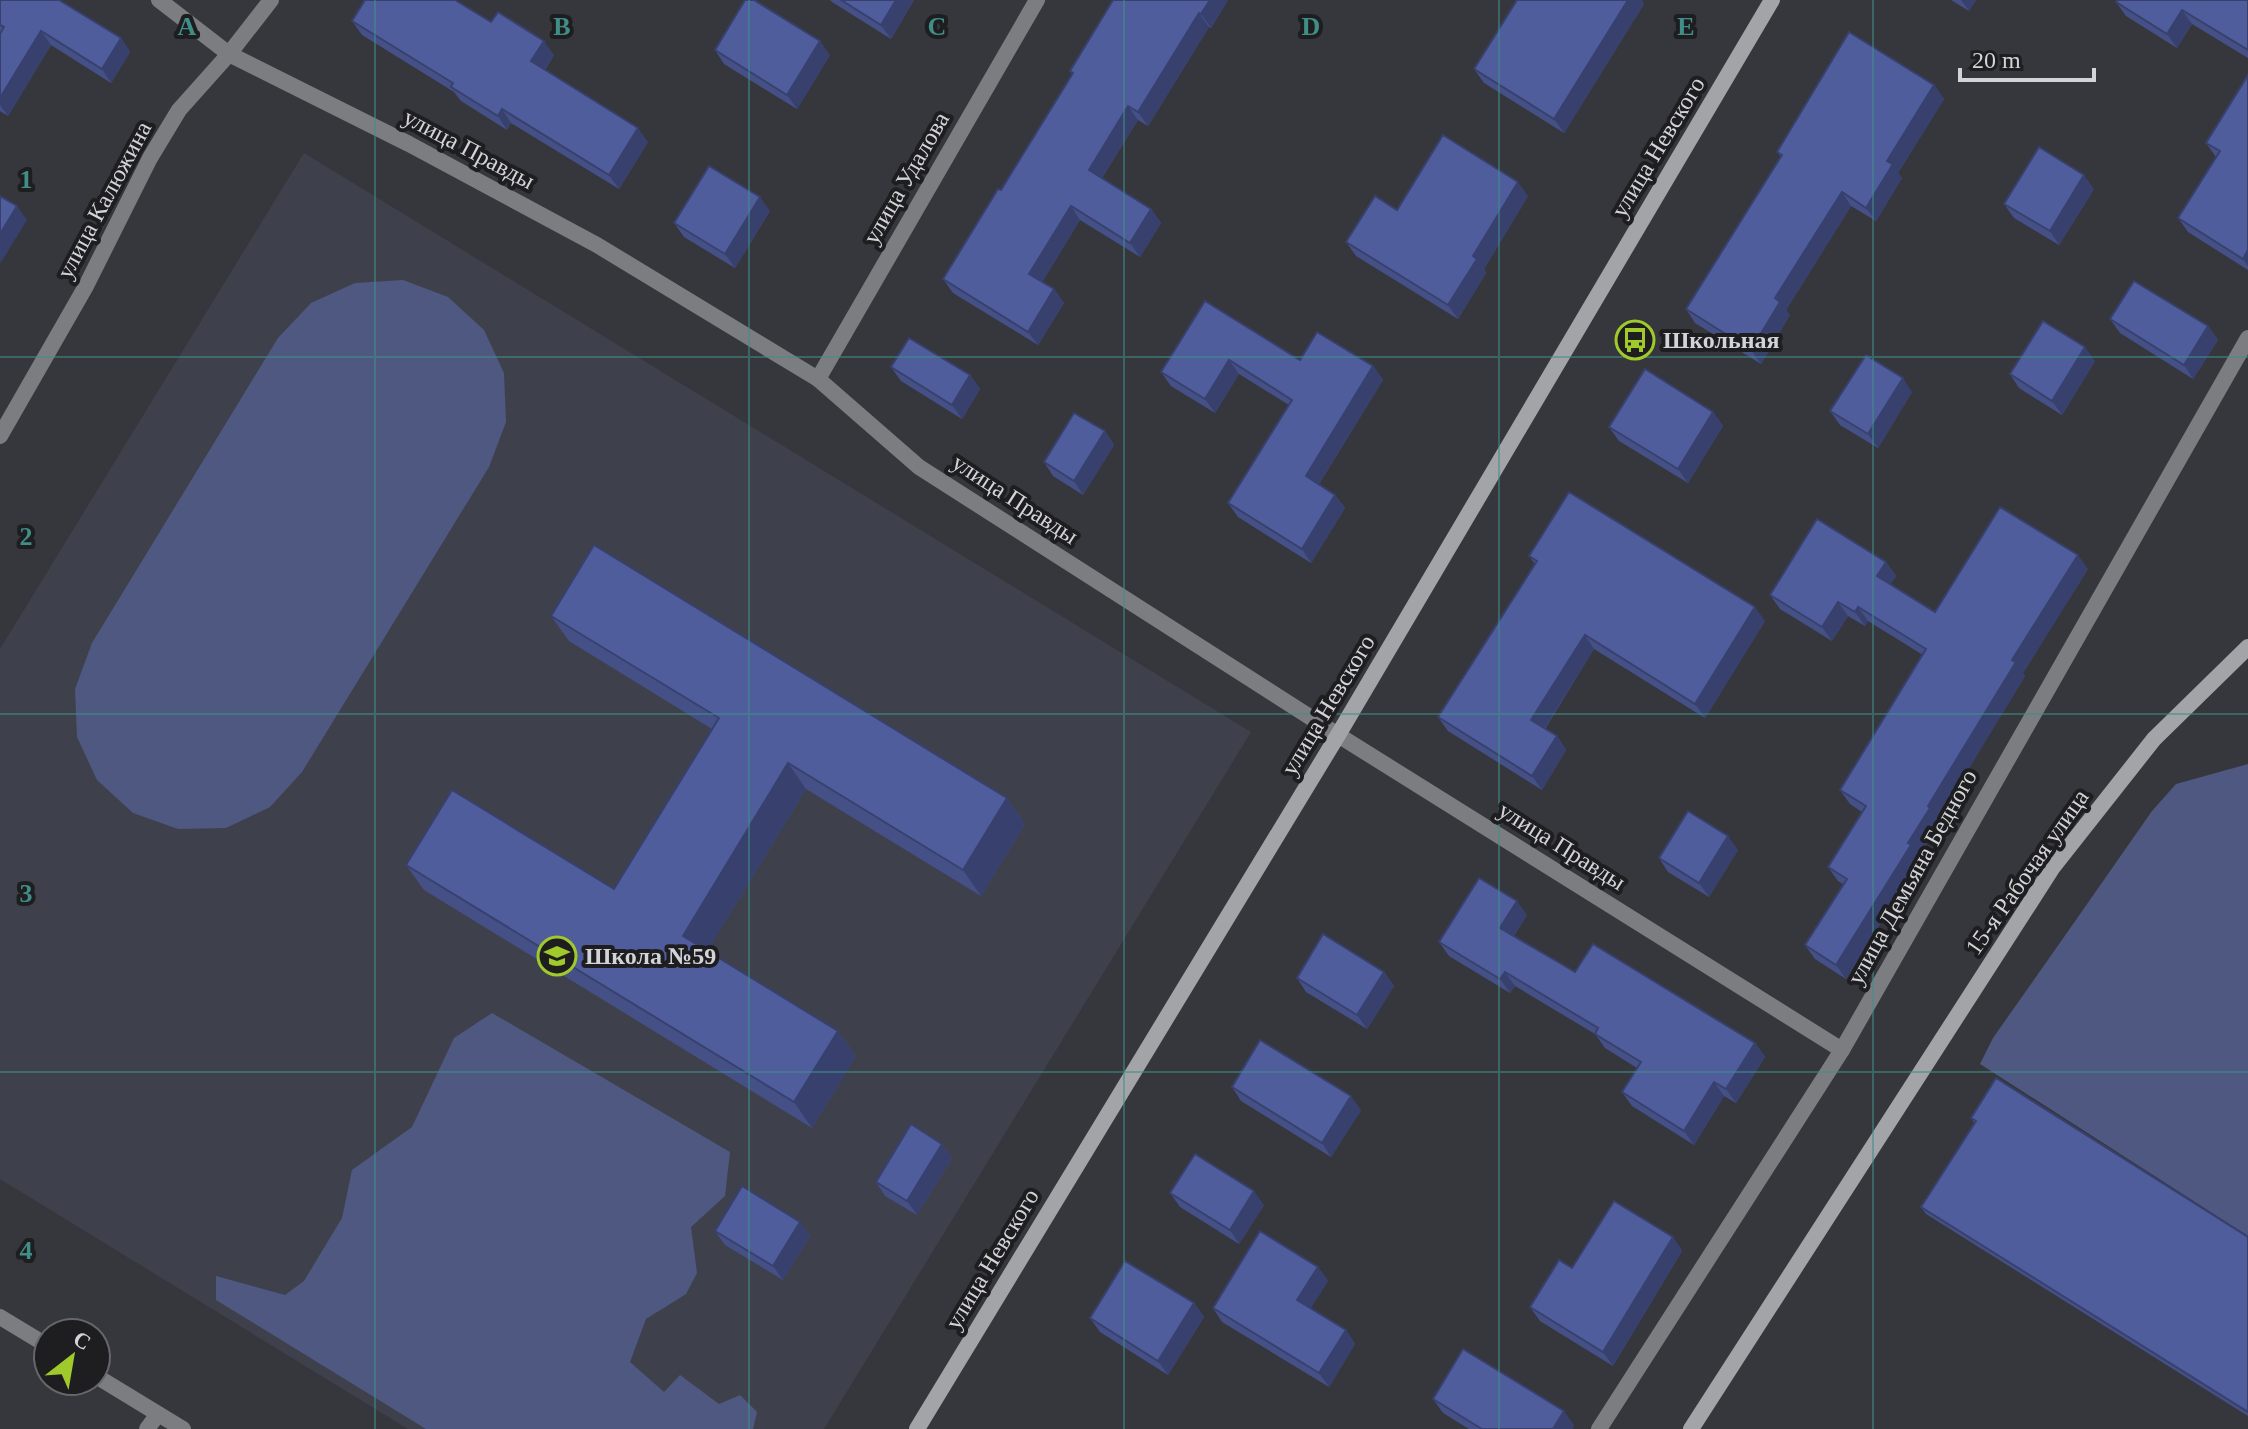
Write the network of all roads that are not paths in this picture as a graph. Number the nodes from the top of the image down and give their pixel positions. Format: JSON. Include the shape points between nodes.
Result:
{"nodes":[{"id":1,"x":159,"y":0,"type":"edge"},
{"id":2,"x":271,"y":0,"type":"edge"},
{"id":3,"x":1037,"y":0,"type":"edge"},
{"id":4,"x":1772,"y":0,"type":"edge"},
{"id":5,"x":229,"y":54,"type":"junction"},
{"id":6,"x":2248,"y":338,"type":"edge"},
{"id":7,"x":818,"y":379,"type":"junction"},
{"id":8,"x":0,"y":436,"type":"edge"},
{"id":9,"x":2248,"y":647,"type":"edge"},
{"id":10,"x":1338,"y":735,"type":"junction"},
{"id":11,"x":1842,"y":1050,"type":"junction"},
{"id":12,"x":0,"y":1317,"type":"edge"},
{"id":13,"x":32,"y":1336,"type":"edge"},
{"id":14,"x":112,"y":1386,"type":"edge"},
{"id":15,"x":158,"y":1414,"type":"junction"},
{"id":16,"x":147,"y":1429,"type":"edge"},
{"id":17,"x":183,"y":1429,"type":"edge"},
{"id":18,"x":917,"y":1429,"type":"edge"},
{"id":19,"x":1599,"y":1429,"type":"edge"},
{"id":20,"x":1691,"y":1429,"type":"edge"}],
"edges":[{"from":1,"to":5,"type":"street","name":"улица Правды"},
{"from":2,"to":5,"type":"street","name":"улица Калюжина"},
{"from":3,"to":7,"type":"street","name":"улица Удалова"},
{"from":4,"to":10,"type":"main road","name":"улица Невского"},
{"from":5,"to":7,"type":"street","name":"улица Правды","via":[[597,245]]},
{"from":5,"to":8,"type":"street","name":"улица Калюжина","via":[[179,110]]},
{"from":6,"to":11,"type":"street","name":"улица Демьяна Бедного"},
{"from":7,"to":10,"type":"street","name":"улица Правды","via":[[919,467]]},
{"from":9,"to":20,"type":"main road","name":"15-я Рабочая улица","via":[[2154,739],[2053,867]]},
{"from":10,"to":11,"type":"street","name":"улица Правды"},
{"from":10,"to":18,"type":"main road","name":"улица Невского"},
{"from":11,"to":19,"type":"street","name":"улица Демьяна Бедного"},
{"from":12,"to":13,"type":"street"},
{"from":14,"to":15,"type":"street"},
{"from":15,"to":16,"type":"street"},
{"from":15,"to":17,"type":"street"}]}
